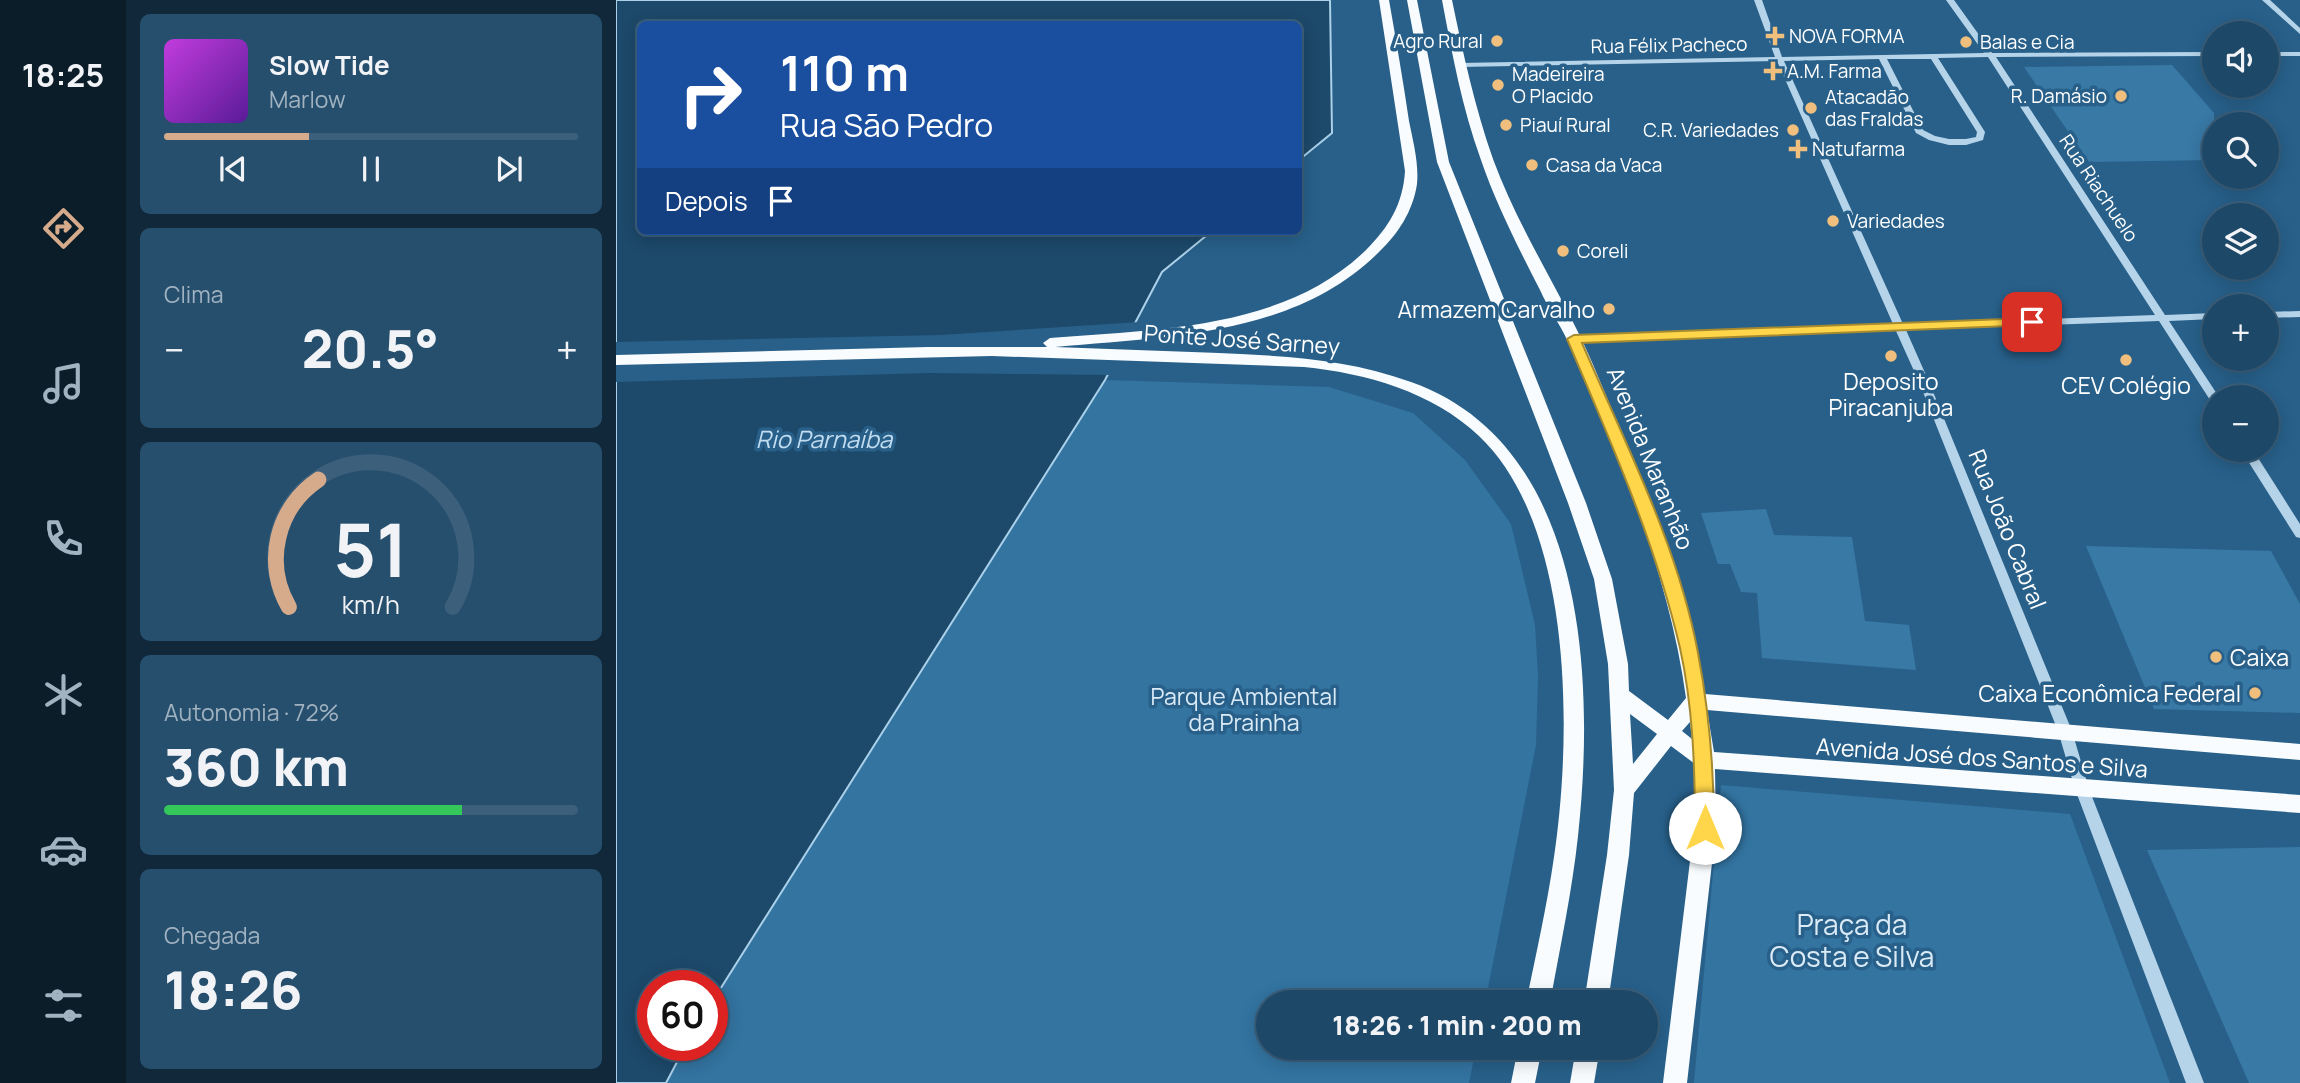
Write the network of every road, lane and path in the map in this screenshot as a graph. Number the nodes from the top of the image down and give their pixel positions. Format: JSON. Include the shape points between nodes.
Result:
{"nodes":[{"id":1,"x":1384,"y":0,"type":"edge"},
{"id":2,"x":1412,"y":0,"type":"edge"},
{"id":3,"x":1447,"y":0,"type":"edge"},
{"id":4,"x":1758,"y":0,"type":"edge"},
{"id":5,"x":1950,"y":0,"type":"edge"},
{"id":6,"x":2266,"y":0,"type":"edge"},
{"id":7,"x":2300,"y":32,"type":"edge"},
{"id":8,"x":2202,"y":54,"type":"edge"},
{"id":9,"x":2279,"y":54,"type":"edge"},
{"id":10,"x":2300,"y":54,"type":"edge"},
{"id":11,"x":1990,"y":55,"type":"junction"},
{"id":12,"x":1933,"y":56,"type":"junction"},
{"id":13,"x":1881,"y":57,"type":"junction"},
{"id":14,"x":1779,"y":58,"type":"junction"},
{"id":15,"x":1460,"y":65,"type":"junction"},
{"id":16,"x":2300,"y":314,"type":"edge"},
{"id":17,"x":2279,"y":315,"type":"edge"},
{"id":18,"x":2202,"y":316,"type":"edge"},
{"id":19,"x":2164,"y":318,"type":"junction"},
{"id":20,"x":1899,"y":326,"type":"junction"},
{"id":21,"x":1574,"y":339,"type":"junction"},
{"id":22,"x":976,"y":351,"type":"junction"},
{"id":23,"x":616,"y":360,"type":"edge"},
{"id":24,"x":2206,"y":385,"type":"edge"},
{"id":25,"x":2255,"y":462,"type":"edge"},
{"id":26,"x":2300,"y":534,"type":"edge"},
{"id":27,"x":1620,"y":695,"type":"junction"},
{"id":28,"x":1695,"y":701,"type":"junction"},
{"id":29,"x":2066,"y":731,"type":"junction"},
{"id":30,"x":1669,"y":733,"type":"junction"},
{"id":31,"x":2300,"y":752,"type":"edge"},
{"id":32,"x":1705,"y":761,"type":"junction"},
{"id":33,"x":2082,"y":789,"type":"junction"},
{"id":34,"x":1624,"y":790,"type":"junction"},
{"id":35,"x":2300,"y":804,"type":"edge"},
{"id":36,"x":1540,"y":990,"type":"edge"},
{"id":37,"x":1598,"y":990,"type":"edge"},
{"id":38,"x":1528,"y":1060,"type":"edge"},
{"id":39,"x":1586,"y":1060,"type":"edge"},
{"id":40,"x":1523,"y":1083,"type":"edge"},
{"id":41,"x":1582,"y":1083,"type":"edge"},
{"id":42,"x":1675,"y":1083,"type":"edge"},
{"id":43,"x":2196,"y":1083,"type":"edge"}],
"edges":[{"from":1,"to":22,"type":"main road","name":"Ponte José Sarney","via":[[1411,189],[1394,228],[1355,270],[1298,302],[1243,318],[1153,333]]},
{"from":2,"to":27,"type":"main road","via":[[1443,163],[1603,579]]},
{"from":3,"to":15,"type":"main road","name":"Avenida Maranhão"},
{"from":4,"to":14,"type":"street","name":"Rua João Cabral"},
{"from":5,"to":11,"type":"street","name":"Rua Riachuelo"},
{"from":6,"to":7,"type":"street"},
{"from":8,"to":11,"type":"street","name":"Rua Félix Pacheco"},
{"from":9,"to":10,"type":"street"},
{"from":11,"to":12,"type":"street","name":"Rua Félix Pacheco"},
{"from":11,"to":19,"type":"street","name":"Rua Riachuelo"},
{"from":12,"to":13,"type":"street","name":"Rua Félix Pacheco"},
{"from":12,"to":13,"type":"street","via":[[1981,132],[1980,138],[1927,138]]},
{"from":13,"to":14,"type":"street","name":"Rua Félix Pacheco"},
{"from":14,"to":15,"type":"street","name":"Rua Félix Pacheco"},
{"from":14,"to":20,"type":"street","name":"Rua João Cabral"},
{"from":15,"to":21,"type":"main road","name":"Avenida Maranhão","via":[[1487,160]]},
{"from":16,"to":17,"type":"street"},
{"from":18,"to":19,"type":"street"},
{"from":19,"to":20,"type":"street"},
{"from":19,"to":24,"type":"street","name":"Rua Riachuelo"},
{"from":20,"to":21,"type":"street"},
{"from":20,"to":29,"type":"street","name":"Rua João Cabral"},
{"from":21,"to":28,"type":"main road","name":"Avenida Maranhão","via":[[1669,574],[1689,651]]},
{"from":22,"to":23,"type":"main road","name":"Ponte José Sarney"},
{"from":22,"to":36,"type":"main road","name":"Ponte José Sarney","via":[[1200,357],[1340,367],[1414,388],[1482,428],[1520,475],[1534,502],[1546,532],[1568,625],[1572,757],[1568,835]]},
{"from":25,"to":26,"type":"street"},
{"from":27,"to":30,"type":"main road"},
{"from":27,"to":34,"type":"main road"},
{"from":28,"to":29,"type":"main road","name":"Avenida José dos Santos e Silva"},
{"from":28,"to":30,"type":"main road"},
{"from":28,"to":32,"type":"main road","name":"Avenida Maranhão"},
{"from":29,"to":31,"type":"main road","name":"Avenida José dos Santos e Silva"},
{"from":29,"to":33,"type":"street","name":"Rua João Cabral"},
{"from":30,"to":32,"type":"main road"},
{"from":30,"to":34,"type":"main road"},
{"from":32,"to":33,"type":"main road","name":"Avenida José dos Santos e Silva"},
{"from":32,"to":42,"type":"main road","name":"Avenida Maranhão","via":[[1705,828]]},
{"from":33,"to":35,"type":"main road","name":"Avenida José dos Santos e Silva"},
{"from":33,"to":43,"type":"street","name":"Rua João Cabral"},
{"from":34,"to":37,"type":"main road"},
{"from":38,"to":40,"type":"main road"},
{"from":39,"to":41,"type":"main road"}]}
